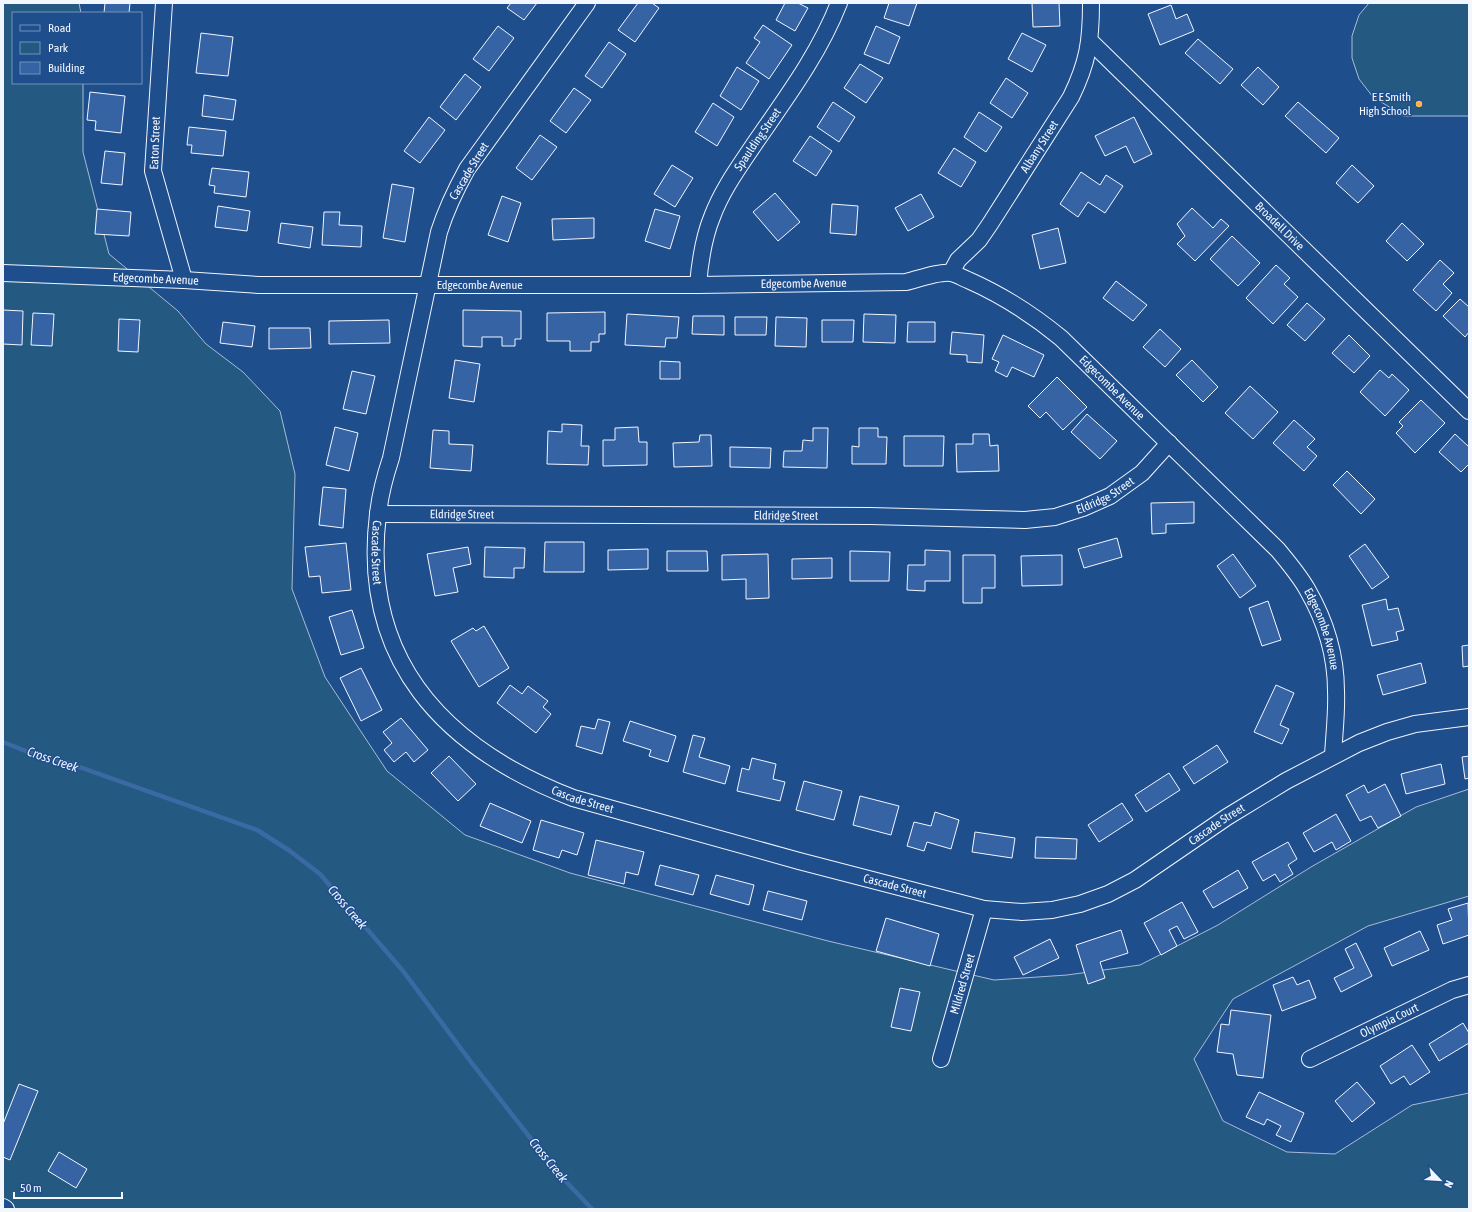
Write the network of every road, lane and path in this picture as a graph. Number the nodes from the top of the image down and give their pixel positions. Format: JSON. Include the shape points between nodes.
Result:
{"nodes":[{"id":1,"x":164,"y":3,"type":"edge"},
{"id":2,"x":587,"y":3,"type":"edge"},
{"id":3,"x":839,"y":3,"type":"edge"},
{"id":4,"x":1091,"y":3,"type":"edge"},
{"id":5,"x":1090,"y":41,"type":"junction"},
{"id":6,"x":3,"y":273,"type":"edge"},
{"id":7,"x":951,"y":273,"type":"junction"},
{"id":8,"x":184,"y":280,"type":"junction"},
{"id":9,"x":427,"y":285,"type":"junction"},
{"id":10,"x":698,"y":285,"type":"junction"},
{"id":11,"x":1469,"y":410,"type":"edge"},
{"id":12,"x":1169,"y":443,"type":"junction"},
{"id":13,"x":378,"y":514,"type":"junction"},
{"id":14,"x":1469,"y":717,"type":"edge"},
{"id":15,"x":1333,"y":756,"type":"junction"},
{"id":16,"x":984,"y":908,"type":"junction"},
{"id":17,"x":1469,"y":985,"type":"edge"},
{"id":18,"x":941,"y":1059,"type":"dead end"},
{"id":19,"x":1310,"y":1059,"type":"dead end"},
{"id":20,"x":3,"y":1207,"type":"edge"},
{"id":21,"x":6,"y":1209,"type":"edge"}],
"edges":[{"from":1,"to":8,"type":"street","name":"Eaton Street","via":[[153,171]]},
{"from":2,"to":9,"type":"street","name":"Cascade Street","via":[[484,144],[457,186],[439,232]]},
{"from":3,"to":10,"type":"street","name":"Spaulding Street","via":[[812,59],[725,189],[712,216],[703,244]]},
{"from":4,"to":5,"type":"street","name":"Albany Street"},
{"from":5,"to":7,"type":"street","name":"Albany Street","via":[[1086,61],[1070,97],[990,224],[979,240],[958,260]]},
{"from":5,"to":11,"type":"street","name":"Broadell Drive"},
{"from":6,"to":8,"type":"street","name":"Edgecombe Avenue"},
{"from":7,"to":10,"type":"street","name":"Edgecombe Avenue","via":[[935,274],[906,282]]},
{"from":7,"to":12,"type":"street","name":"Edgecombe Avenue","via":[[1013,303],[1046,326]]},
{"from":8,"to":9,"type":"street","name":"Edgecombe Avenue","via":[[259,285]]},
{"from":9,"to":10,"type":"street","name":"Edgecombe Avenue"},
{"from":9,"to":13,"type":"street","name":"Cascade Street"},
{"from":12,"to":13,"type":"street","name":"Eldridge Street","via":[[1142,473],[1110,496],[1055,517],[1025,520],[862,516]]},
{"from":12,"to":15,"type":"street","name":"Edgecombe Avenue","via":[[1278,550],[1308,589],[1321,616],[1336,673]]},
{"from":13,"to":16,"type":"street","name":"Cascade Street","via":[[376,564],[380,601],[387,630],[398,657],[413,683],[430,704],[467,740],[491,758],[516,773],[573,798]]},
{"from":14,"to":15,"type":"street","name":"Cascade Street","via":[[1415,724],[1387,732]]},
{"from":15,"to":16,"type":"street","name":"Cascade Street","via":[[1227,817],[1135,880],[1108,894],[1052,910],[1022,912]]},
{"from":16,"to":18,"type":"street","name":"Mildred Street"},
{"from":17,"to":19,"type":"street","name":"Olympia Court","via":[[1452,990]]},
{"from":20,"to":21,"type":"street"}]}
